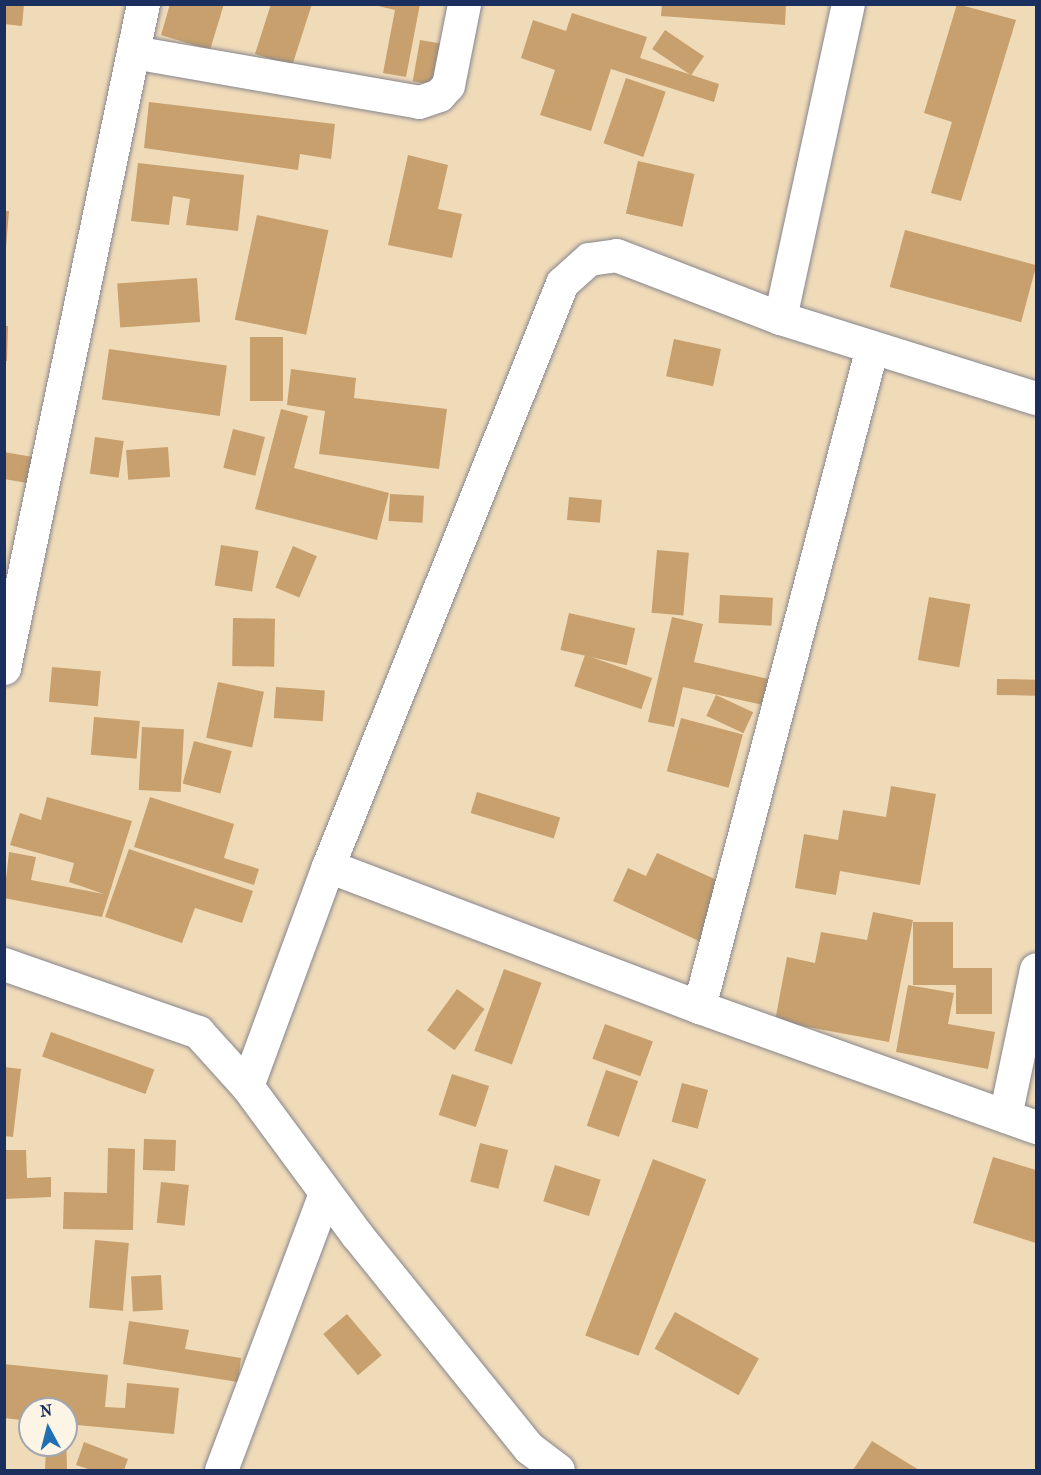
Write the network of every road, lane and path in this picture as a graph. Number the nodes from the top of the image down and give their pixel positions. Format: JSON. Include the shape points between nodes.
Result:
{"nodes":[{"id":1,"x":143,"y":4,"type":"edge"},
{"id":2,"x":464,"y":4,"type":"edge"},
{"id":3,"x":848,"y":4,"type":"edge"},
{"id":4,"x":133,"y":52,"type":"junction"},
{"id":5,"x":780,"y":318,"type":"junction"},
{"id":6,"x":872,"y":347,"type":"junction"},
{"id":7,"x":1036,"y":398,"type":"edge"},
{"id":8,"x":4,"y":668,"type":"edge"},
{"id":9,"x":328,"y":866,"type":"junction"},
{"id":10,"x":4,"y":964,"type":"edge"},
{"id":11,"x":1036,"y":969,"type":"edge"},
{"id":12,"x":699,"y":1007,"type":"junction"},
{"id":13,"x":247,"y":1086,"type":"junction"},
{"id":14,"x":1005,"y":1116,"type":"junction"},
{"id":15,"x":1036,"y":1127,"type":"edge"},
{"id":16,"x":325,"y":1193,"type":"junction"},
{"id":17,"x":221,"y":1470,"type":"edge"},
{"id":18,"x":558,"y":1470,"type":"edge"}],
"edges":[{"from":1,"to":4,"type":"street"},
{"from":2,"to":4,"type":"street","via":[[448,85],[439,95],[419,102]]},
{"from":3,"to":5,"type":"street"},
{"from":4,"to":8,"type":"street"},
{"from":5,"to":6,"type":"street"},
{"from":5,"to":9,"type":"street","via":[[616,255],[589,259],[562,283]]},
{"from":6,"to":7,"type":"street"},
{"from":6,"to":12,"type":"street"},
{"from":9,"to":12,"type":"street"},
{"from":9,"to":13,"type":"street"},
{"from":10,"to":13,"type":"street","via":[[198,1032]]},
{"from":11,"to":14,"type":"street"},
{"from":12,"to":14,"type":"street"},
{"from":13,"to":16,"type":"street"},
{"from":14,"to":15,"type":"street"},
{"from":16,"to":17,"type":"street"},
{"from":16,"to":18,"type":"street","via":[[530,1448]]}]}
